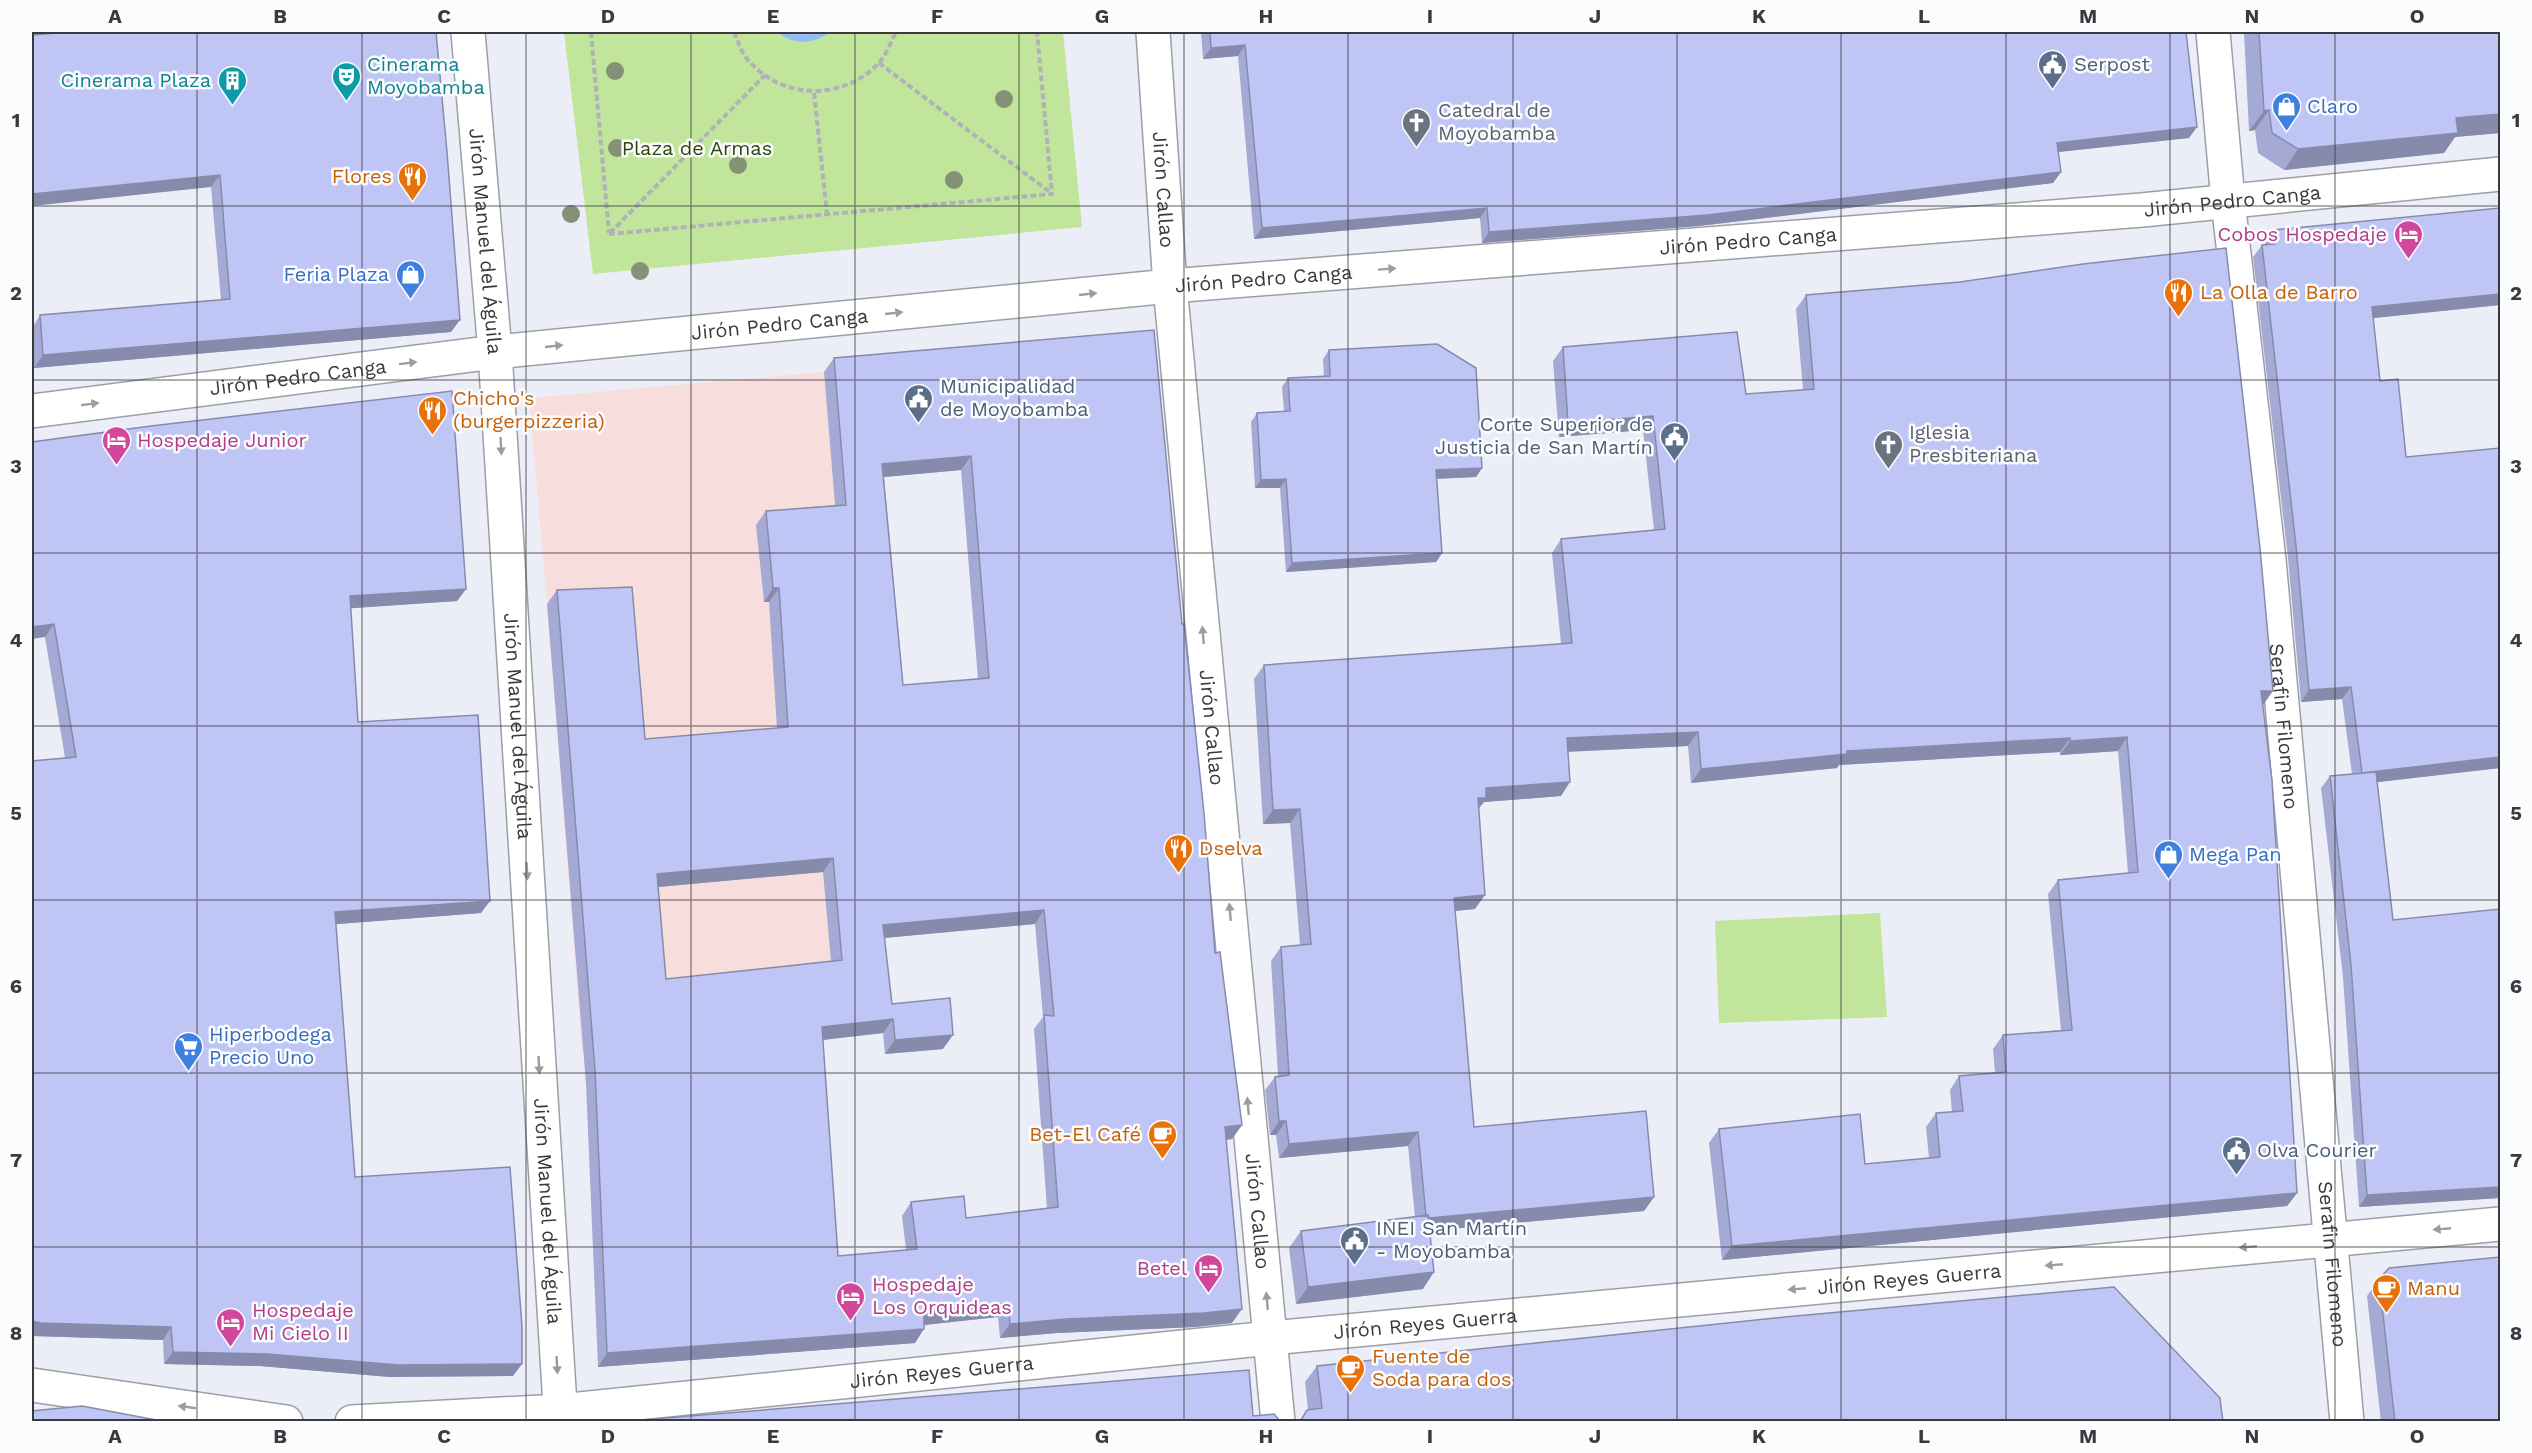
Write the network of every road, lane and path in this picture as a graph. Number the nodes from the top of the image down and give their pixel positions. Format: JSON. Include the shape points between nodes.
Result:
{"nodes":[{"id":1,"x":468,"y":32,"type":"edge"},
{"id":2,"x":591,"y":32,"type":"edge"},
{"id":3,"x":734,"y":32,"type":"edge"},
{"id":4,"x":896,"y":32,"type":"edge"},
{"id":5,"x":1037,"y":32,"type":"edge"},
{"id":6,"x":1153,"y":32,"type":"edge"},
{"id":7,"x":2213,"y":32,"type":"edge"},
{"id":8,"x":879,"y":63,"type":"junction"},
{"id":9,"x":765,"y":75,"type":"junction"},
{"id":10,"x":814,"y":93,"type":"junction"},
{"id":11,"x":2500,"y":174,"type":"edge"},
{"id":12,"x":1052,"y":194,"type":"junction"},
{"id":13,"x":2228,"y":201,"type":"junction"},
{"id":14,"x":827,"y":214,"type":"junction"},
{"id":15,"x":609,"y":234,"type":"junction"},
{"id":16,"x":1170,"y":286,"type":"junction"},
{"id":17,"x":495,"y":352,"type":"junction"},
{"id":18,"x":32,"y":411,"type":"edge"},
{"id":19,"x":2500,"y":1224,"type":"edge"},
{"id":20,"x":2331,"y":1239,"type":"junction"},
{"id":21,"x":1270,"y":1338,"type":"junction"},
{"id":22,"x":32,"y":1385,"type":"edge"},
{"id":23,"x":560,"y":1416,"type":"edge"},
{"id":24,"x":286,"y":1422,"type":"edge"},
{"id":25,"x":352,"y":1422,"type":"edge"},
{"id":26,"x":1278,"y":1422,"type":"edge"},
{"id":27,"x":2347,"y":1422,"type":"edge"}],
"edges":[{"from":1,"to":17,"type":"street","name":"Jirón Manuel del Águila"},
{"from":2,"to":15,"type":"path"},
{"from":3,"to":9,"type":"path","via":[[747,60]]},
{"from":4,"to":8,"type":"path"},
{"from":5,"to":12,"type":"path"},
{"from":6,"to":16,"type":"street","name":"Jirón Callao"},
{"from":7,"to":13,"type":"street","name":"Serafin Filomeno"},
{"from":8,"to":10,"type":"path","via":[[850,85]]},
{"from":8,"to":12,"type":"path"},
{"from":9,"to":10,"type":"path","via":[[777,84]]},
{"from":9,"to":15,"type":"path"},
{"from":10,"to":14,"type":"path"},
{"from":11,"to":13,"type":"street","name":"Jirón Pedro Canga"},
{"from":12,"to":14,"type":"path"},
{"from":16,"to":13,"type":"street","name":"Jirón Pedro Canga","one_way":true},
{"from":13,"to":20,"type":"street","name":"Serafin Filomeno","via":[[2269,560]]},
{"from":14,"to":15,"type":"path"},
{"from":17,"to":16,"type":"street","name":"Jirón Pedro Canga","one_way":true},
{"from":21,"to":16,"type":"street","name":"Jirón Callao","one_way":true},
{"from":18,"to":17,"type":"street","name":"Jirón Pedro Canga","one_way":true},
{"from":17,"to":23,"type":"street","name":"Jirón Manuel del Águila","one_way":true},
{"from":19,"to":20,"type":"street","name":"Jirón Reyes Guerra","one_way":true},
{"from":20,"to":21,"type":"street","name":"Jirón Reyes Guerra","one_way":true},
{"from":20,"to":27,"type":"street","name":"Serafin Filomeno"},
{"from":21,"to":23,"type":"street","name":"Jirón Reyes Guerra"},
{"from":21,"to":26,"type":"street","name":"Jirón Callao"},
{"from":24,"to":22,"type":"street","one_way":true},
{"from":23,"to":25,"type":"street","name":"Jirón Reyes Guerra"}]}
